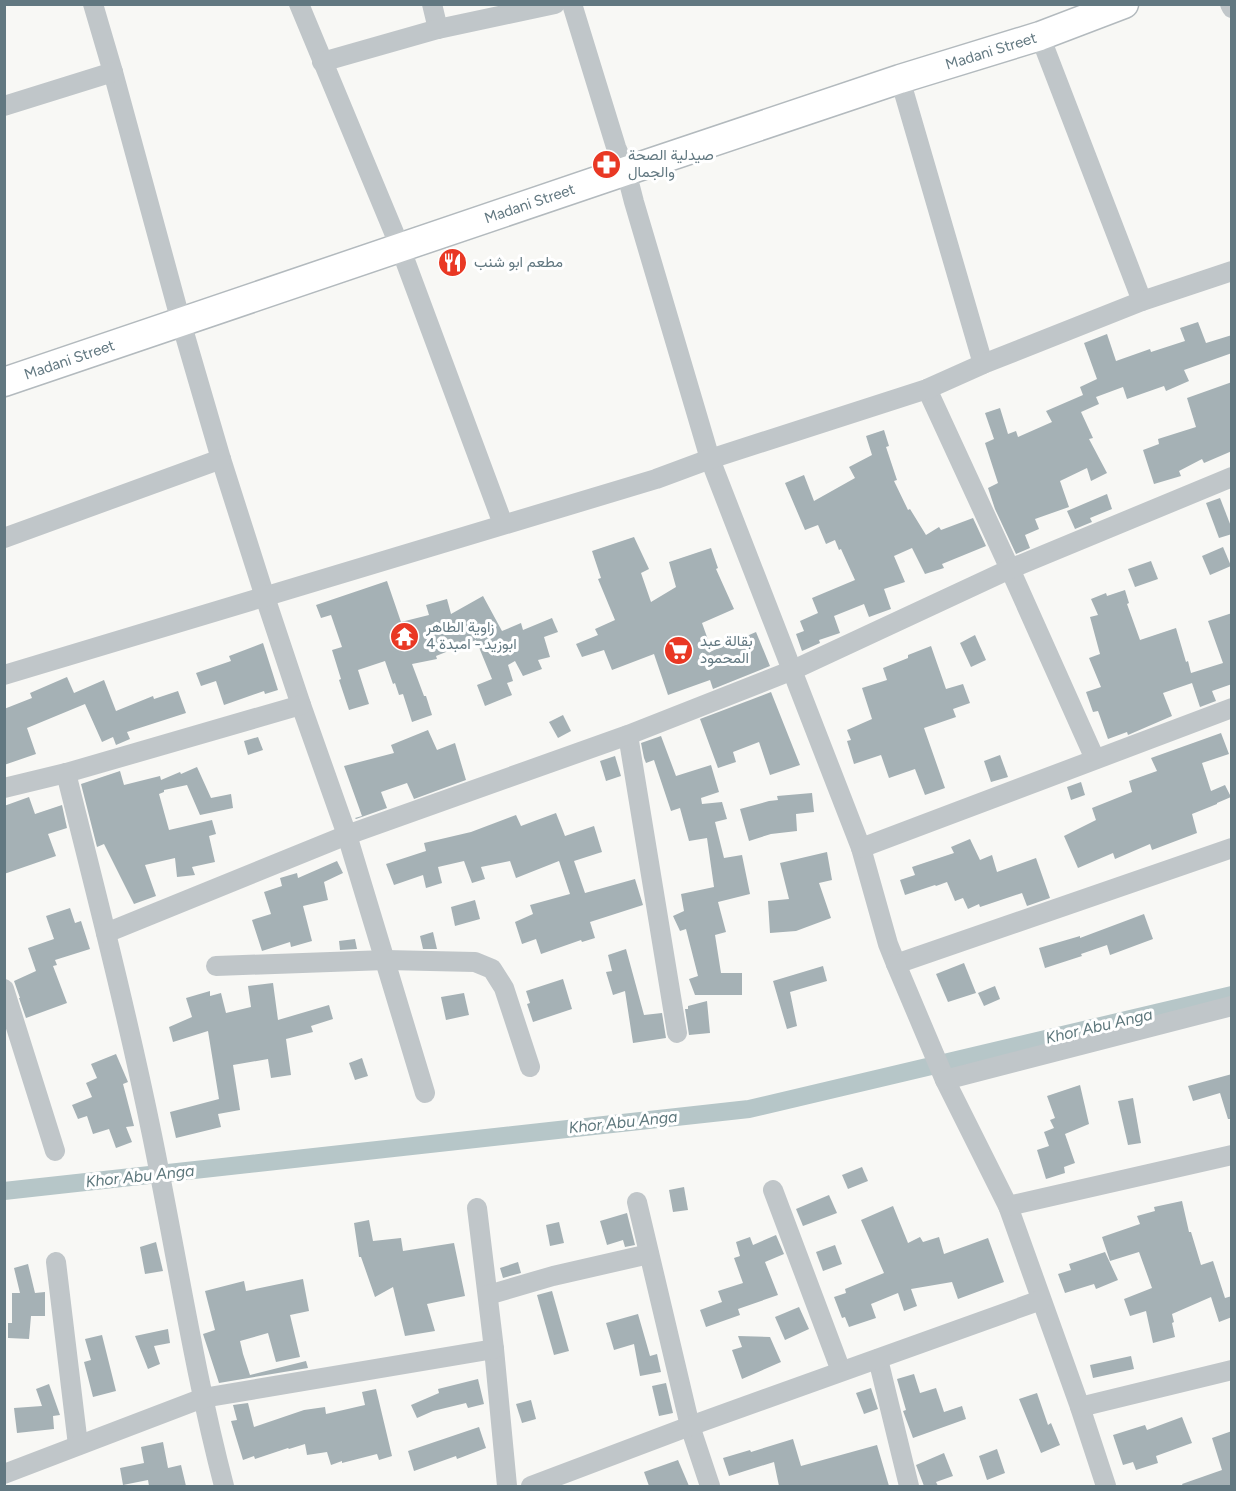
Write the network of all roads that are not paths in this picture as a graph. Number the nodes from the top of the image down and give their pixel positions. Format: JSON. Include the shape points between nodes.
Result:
{"nodes":[{"id":1,"x":93,"y":4,"type":"edge"},
{"id":2,"x":299,"y":4,"type":"edge"},
{"id":3,"x":432,"y":4,"type":"edge"},
{"id":4,"x":555,"y":4,"type":"edge"},
{"id":5,"x":572,"y":4,"type":"edge"},
{"id":6,"x":1121,"y":5,"type":"edge"},
{"id":7,"x":438,"y":29,"type":"junction"},
{"id":8,"x":1040,"y":36,"type":"junction"},
{"id":9,"x":322,"y":62,"type":"junction"},
{"id":10,"x":113,"y":72,"type":"junction"},
{"id":11,"x":900,"y":79,"type":"junction"},
{"id":12,"x":4,"y":106,"type":"edge"},
{"id":13,"x":626,"y":171,"type":"junction"},
{"id":14,"x":400,"y":247,"type":"junction"},
{"id":15,"x":1232,"y":271,"type":"edge"},
{"id":16,"x":1142,"y":301,"type":"junction"},
{"id":17,"x":181,"y":322,"type":"junction"},
{"id":18,"x":983,"y":364,"type":"junction"},
{"id":19,"x":4,"y":382,"type":"edge"},
{"id":20,"x":927,"y":389,"type":"junction"},
{"id":21,"x":221,"y":459,"type":"junction"},
{"id":22,"x":710,"y":459,"type":"junction"},
{"id":23,"x":1232,"y":477,"type":"edge"},
{"id":24,"x":503,"y":524,"type":"junction"},
{"id":25,"x":4,"y":538,"type":"edge"},
{"id":26,"x":1010,"y":568,"type":"junction"},
{"id":27,"x":265,"y":597,"type":"junction"},
{"id":28,"x":793,"y":670,"type":"junction"},
{"id":29,"x":4,"y":675,"type":"edge"},
{"id":30,"x":301,"y":705,"type":"junction"},
{"id":31,"x":1232,"y":708,"type":"edge"},
{"id":32,"x":628,"y":735,"type":"junction"},
{"id":33,"x":1095,"y":759,"type":"junction"},
{"id":34,"x":66,"y":773,"type":"junction"},
{"id":35,"x":4,"y":788,"type":"edge"},
{"id":36,"x":347,"y":835,"type":"junction"},
{"id":37,"x":861,"y":848,"type":"junction"},
{"id":38,"x":1232,"y":848,"type":"edge"},
{"id":39,"x":106,"y":933,"type":"junction"},
{"id":40,"x":386,"y":960,"type":"junction"},
{"id":41,"x":896,"y":964,"type":"junction"},
{"id":42,"x":216,"y":966,"type":"dead end"},
{"id":43,"x":4,"y":989,"type":"edge"},
{"id":44,"x":1232,"y":1006,"type":"edge"},
{"id":45,"x":677,"y":1033,"type":"dead end"},
{"id":46,"x":530,"y":1067,"type":"dead end"},
{"id":47,"x":945,"y":1080,"type":"junction"},
{"id":48,"x":425,"y":1092,"type":"dead end"},
{"id":49,"x":55,"y":1151,"type":"dead end"},
{"id":50,"x":1232,"y":1155,"type":"edge"},
{"id":51,"x":773,"y":1190,"type":"dead end"},
{"id":52,"x":637,"y":1202,"type":"dead end"},
{"id":53,"x":1008,"y":1206,"type":"junction"},
{"id":54,"x":477,"y":1208,"type":"dead end"},
{"id":55,"x":649,"y":1254,"type":"junction"},
{"id":56,"x":56,"y":1262,"type":"dead end"},
{"id":57,"x":488,"y":1295,"type":"junction"},
{"id":58,"x":1041,"y":1300,"type":"junction"},
{"id":59,"x":494,"y":1349,"type":"junction"},
{"id":60,"x":878,"y":1359,"type":"junction"},
{"id":61,"x":1232,"y":1370,"type":"edge"},
{"id":62,"x":841,"y":1371,"type":"junction"},
{"id":63,"x":203,"y":1398,"type":"junction"},
{"id":64,"x":1080,"y":1407,"type":"junction"},
{"id":65,"x":690,"y":1426,"type":"junction"},
{"id":66,"x":78,"y":1445,"type":"junction"},
{"id":67,"x":4,"y":1474,"type":"edge"},
{"id":68,"x":224,"y":1486,"type":"edge"},
{"id":69,"x":507,"y":1486,"type":"edge"},
{"id":70,"x":531,"y":1486,"type":"edge"},
{"id":71,"x":710,"y":1486,"type":"edge"},
{"id":72,"x":909,"y":1486,"type":"edge"},
{"id":73,"x":1106,"y":1486,"type":"edge"}],
"edges":[{"from":1,"to":10,"type":"street"},
{"from":2,"to":9,"type":"street"},
{"from":3,"to":7,"type":"street"},
{"from":4,"to":7,"type":"street"},
{"from":5,"to":13,"type":"street"},
{"from":6,"to":8,"type":"street","name":"Madani Street"},
{"from":7,"to":9,"type":"street"},
{"from":8,"to":11,"type":"street","name":"Madani Street"},
{"from":8,"to":16,"type":"street"},
{"from":9,"to":14,"type":"street"},
{"from":10,"to":12,"type":"street"},
{"from":10,"to":17,"type":"street"},
{"from":11,"to":13,"type":"street","name":"Madani Street"},
{"from":11,"to":18,"type":"street"},
{"from":13,"to":14,"type":"street","name":"Madani Street"},
{"from":13,"to":22,"type":"street"},
{"from":14,"to":17,"type":"street","name":"Madani Street"},
{"from":14,"to":24,"type":"street"},
{"from":15,"to":16,"type":"street"},
{"from":16,"to":18,"type":"street"},
{"from":17,"to":19,"type":"street","name":"Madani Street"},
{"from":17,"to":21,"type":"street"},
{"from":18,"to":20,"type":"street"},
{"from":20,"to":22,"type":"street"},
{"from":20,"to":26,"type":"street"},
{"from":21,"to":25,"type":"street"},
{"from":21,"to":27,"type":"street"},
{"from":22,"to":24,"type":"street"},
{"from":22,"to":28,"type":"street"},
{"from":23,"to":26,"type":"street"},
{"from":24,"to":27,"type":"street"},
{"from":26,"to":28,"type":"street"},
{"from":26,"to":33,"type":"street"},
{"from":27,"to":29,"type":"street"},
{"from":27,"to":30,"type":"street"},
{"from":28,"to":32,"type":"street"},
{"from":28,"to":37,"type":"street"},
{"from":30,"to":34,"type":"street"},
{"from":30,"to":36,"type":"street"},
{"from":31,"to":33,"type":"street"},
{"from":32,"to":36,"type":"street"},
{"from":32,"to":45,"type":"street"},
{"from":33,"to":37,"type":"street"},
{"from":34,"to":35,"type":"street"},
{"from":34,"to":39,"type":"street"},
{"from":36,"to":39,"type":"street"},
{"from":36,"to":40,"type":"street"},
{"from":37,"to":41,"type":"street"},
{"from":38,"to":41,"type":"street"},
{"from":39,"to":63,"type":"street","via":[[152,1135]]},
{"from":40,"to":42,"type":"street"},
{"from":40,"to":46,"type":"street","via":[[475,962],[492,969],[504,988]]},
{"from":40,"to":48,"type":"street"},
{"from":41,"to":47,"type":"street"},
{"from":43,"to":49,"type":"street"},
{"from":44,"to":47,"type":"street"},
{"from":47,"to":53,"type":"street"},
{"from":50,"to":53,"type":"street"},
{"from":51,"to":62,"type":"street"},
{"from":52,"to":55,"type":"street"},
{"from":53,"to":58,"type":"street"},
{"from":54,"to":57,"type":"street"},
{"from":55,"to":57,"type":"street"},
{"from":55,"to":65,"type":"street"},
{"from":56,"to":66,"type":"street"},
{"from":57,"to":59,"type":"street"},
{"from":58,"to":60,"type":"street"},
{"from":58,"to":64,"type":"street"},
{"from":59,"to":63,"type":"street"},
{"from":59,"to":69,"type":"street"},
{"from":60,"to":62,"type":"street"},
{"from":60,"to":72,"type":"street"},
{"from":61,"to":64,"type":"street"},
{"from":62,"to":65,"type":"street"},
{"from":63,"to":66,"type":"street"},
{"from":63,"to":68,"type":"street"},
{"from":64,"to":73,"type":"street"},
{"from":65,"to":70,"type":"street"},
{"from":65,"to":71,"type":"street"},
{"from":66,"to":67,"type":"street"}]}
